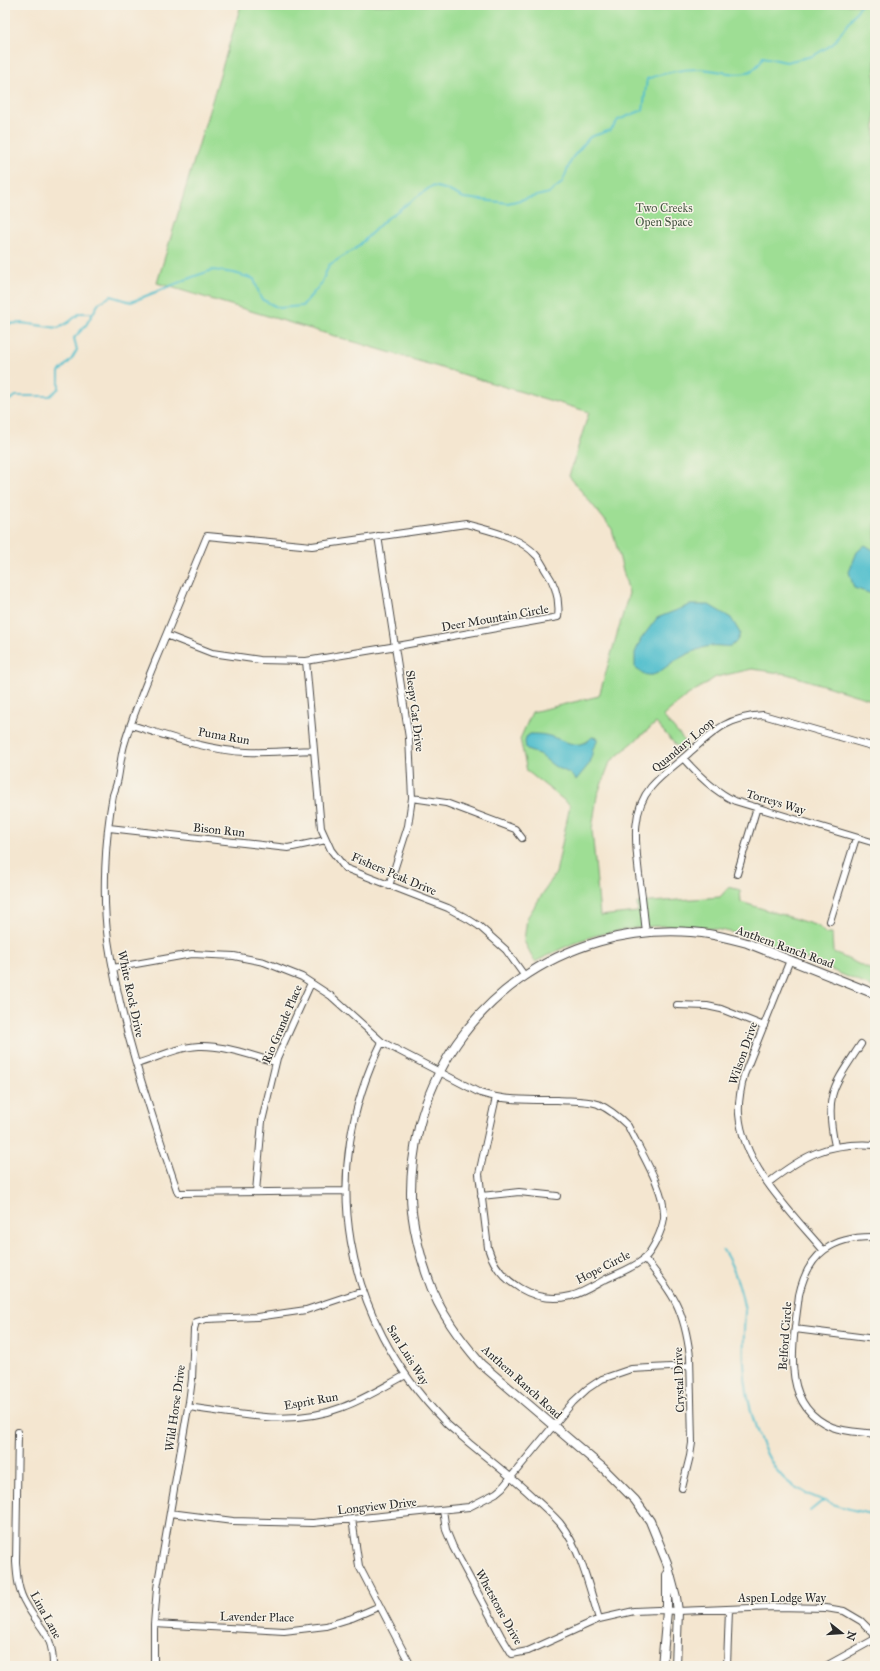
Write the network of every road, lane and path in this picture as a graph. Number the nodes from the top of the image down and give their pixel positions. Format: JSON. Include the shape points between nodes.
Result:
{"nodes":[{"id":1,"x":378,"y":536,"type":"junction"},
{"id":2,"x":166,"y":635,"type":"junction"},
{"id":3,"x":395,"y":647,"type":"junction"},
{"id":4,"x":306,"y":661,"type":"junction"},
{"id":5,"x":131,"y":725,"type":"junction"},
{"id":6,"x":875,"y":748,"type":"edge"},
{"id":7,"x":314,"y":750,"type":"junction"},
{"id":8,"x":683,"y":758,"type":"junction"},
{"id":9,"x":412,"y":798,"type":"junction"},
{"id":10,"x":757,"y":807,"type":"junction"},
{"id":11,"x":109,"y":828,"type":"junction"},
{"id":12,"x":522,"y":838,"type":"dead end"},
{"id":13,"x":856,"y":838,"type":"junction"},
{"id":14,"x":326,"y":840,"type":"junction"},
{"id":15,"x":875,"y":843,"type":"edge"},
{"id":16,"x":737,"y":874,"type":"dead end"},
{"id":17,"x":389,"y":886,"type":"junction"},
{"id":18,"x":830,"y":921,"type":"dead end"},
{"id":19,"x":646,"y":933,"type":"junction"},
{"id":20,"x":790,"y":960,"type":"junction"},
{"id":21,"x":113,"y":968,"type":"junction"},
{"id":22,"x":524,"y":976,"type":"junction"},
{"id":23,"x":311,"y":983,"type":"junction"},
{"id":24,"x":875,"y":994,"type":"edge"},
{"id":25,"x":677,"y":1005,"type":"dead end"},
{"id":26,"x":764,"y":1026,"type":"junction"},
{"id":27,"x":382,"y":1042,"type":"junction"},
{"id":28,"x":861,"y":1044,"type":"dead end"},
{"id":29,"x":276,"y":1062,"type":"junction"},
{"id":30,"x":136,"y":1064,"type":"junction"},
{"id":31,"x":439,"y":1072,"type":"junction"},
{"id":32,"x":496,"y":1097,"type":"junction"},
{"id":33,"x":875,"y":1145,"type":"edge"},
{"id":34,"x":835,"y":1146,"type":"junction"},
{"id":35,"x":768,"y":1182,"type":"junction"},
{"id":36,"x":346,"y":1191,"type":"junction"},
{"id":37,"x":256,"y":1192,"type":"junction"},
{"id":38,"x":481,"y":1196,"type":"junction"},
{"id":39,"x":557,"y":1196,"type":"dead end"},
{"id":40,"x":875,"y":1237,"type":"edge"},
{"id":41,"x":823,"y":1250,"type":"junction"},
{"id":42,"x":644,"y":1258,"type":"junction"},
{"id":43,"x":363,"y":1291,"type":"junction"},
{"id":44,"x":796,"y":1329,"type":"junction"},
{"id":45,"x":875,"y":1339,"type":"edge"},
{"id":46,"x":690,"y":1366,"type":"junction"},
{"id":47,"x":406,"y":1375,"type":"junction"},
{"id":48,"x":188,"y":1407,"type":"junction"},
{"id":49,"x":554,"y":1427,"type":"junction"},
{"id":50,"x":18,"y":1432,"type":"dead end"},
{"id":51,"x":875,"y":1434,"type":"edge"},
{"id":52,"x":512,"y":1478,"type":"junction"},
{"id":53,"x":682,"y":1488,"type":"dead end"},
{"id":54,"x":442,"y":1510,"type":"junction"},
{"id":55,"x":170,"y":1513,"type":"junction"},
{"id":56,"x":352,"y":1519,"type":"junction"},
{"id":57,"x":667,"y":1562,"type":"junction"},
{"id":58,"x":380,"y":1606,"type":"junction"},
{"id":59,"x":729,"y":1609,"type":"junction"},
{"id":60,"x":667,"y":1610,"type":"junction"},
{"id":61,"x":678,"y":1611,"type":"junction"},
{"id":62,"x":599,"y":1619,"type":"junction"},
{"id":63,"x":154,"y":1624,"type":"junction"},
{"id":64,"x":875,"y":1638,"type":"edge"},
{"id":65,"x":53,"y":1666,"type":"edge"},
{"id":66,"x":154,"y":1666,"type":"edge"},
{"id":67,"x":411,"y":1666,"type":"edge"},
{"id":68,"x":662,"y":1666,"type":"edge"},
{"id":69,"x":676,"y":1666,"type":"edge"},
{"id":70,"x":727,"y":1666,"type":"edge"},
{"id":71,"x":826,"y":1666,"type":"edge"}],
"edges":[{"from":1,"to":2,"type":"street","name":"Deer Mountain Circle","via":[[312,546],[207,536]]},
{"from":1,"to":3,"type":"street","name":"Sleepy Cat Drive"},
{"from":1,"to":3,"type":"street","name":"Deer Mountain Circle","via":[[466,524],[499,534],[518,542],[536,555],[553,581],[560,604],[558,617]]},
{"from":2,"to":4,"type":"street","name":"Deer Mountain Circle","via":[[212,653],[260,660]]},
{"from":2,"to":5,"type":"street","name":"White Rock Drive"},
{"from":3,"to":4,"type":"street","name":"Deer Mountain Circle"},
{"from":3,"to":9,"type":"street","name":"Sleepy Cat Drive","via":[[410,738]]},
{"from":4,"to":7,"type":"street","name":"Fishers Peak Drive"},
{"from":5,"to":7,"type":"street","name":"Puma Run","via":[[218,749],[277,753]]},
{"from":5,"to":11,"type":"street","name":"White Rock Drive","via":[[113,795]]},
{"from":6,"to":8,"type":"street","name":"Quandary Loop","via":[[763,715],[746,716],[729,722],[712,732]]},
{"from":7,"to":14,"type":"street","name":"Fishers Peak Drive","via":[[321,828]]},
{"from":8,"to":10,"type":"street","name":"Torreys Way","via":[[723,795]]},
{"from":8,"to":19,"type":"street","name":"Quandary Loop","via":[[651,787],[637,817],[636,844]]},
{"from":9,"to":12,"type":"street","via":[[446,802],[515,829]]},
{"from":9,"to":17,"type":"street","name":"Sleepy Cat Drive","via":[[408,826]]},
{"from":10,"to":13,"type":"street","name":"Torreys Way"},
{"from":10,"to":16,"type":"street"},
{"from":11,"to":14,"type":"street","name":"Bison Run","via":[[288,848]]},
{"from":11,"to":21,"type":"street","name":"White Rock Drive","via":[[105,901]]},
{"from":13,"to":15,"type":"street","name":"Torreys Way"},
{"from":13,"to":18,"type":"street"},
{"from":14,"to":17,"type":"street","name":"Fishers Peak Drive","via":[[346,868]]},
{"from":17,"to":22,"type":"street","name":"Fishers Peak Drive","via":[[448,908],[479,926],[506,950]]},
{"from":19,"to":20,"type":"street","name":"Anthem Ranch Road","via":[[690,932],[711,935],[747,943]]},
{"from":19,"to":22,"type":"street","name":"Anthem Ranch Road","via":[[594,943],[563,954]]},
{"from":20,"to":24,"type":"street","name":"Anthem Ranch Road"},
{"from":20,"to":26,"type":"street","name":"Wilson Drive"},
{"from":21,"to":23,"type":"street","name":"Hope Circle","via":[[192,954],[234,956],[264,962]]},
{"from":21,"to":30,"type":"street","name":"White Rock Drive"},
{"from":22,"to":31,"type":"street","name":"Anthem Ranch Road","via":[[485,1008],[458,1042]]},
{"from":23,"to":27,"type":"street","name":"Hope Circle","via":[[330,996]]},
{"from":23,"to":29,"type":"street","name":"Rio Grande Place"},
{"from":25,"to":26,"type":"street","via":[[722,1009]]},
{"from":26,"to":35,"type":"street","name":"Wilson Drive","via":[[744,1075],[739,1113],[747,1148]]},
{"from":27,"to":31,"type":"street","name":"Hope Circle"},
{"from":27,"to":36,"type":"street","name":"San Luis Way","via":[[361,1089],[354,1117]]},
{"from":28,"to":34,"type":"street","via":[[832,1090],[829,1110]]},
{"from":29,"to":30,"type":"street","via":[[221,1048],[200,1046]]},
{"from":29,"to":37,"type":"street","name":"Rio Grande Place","via":[[262,1121]]},
{"from":30,"to":37,"type":"street","name":"White Rock Drive","via":[[178,1193]]},
{"from":31,"to":32,"type":"street","name":"Hope Circle","via":[[466,1087]]},
{"from":31,"to":49,"type":"street","name":"Anthem Ranch Road","via":[[424,1110],[412,1162],[412,1210],[418,1248],[429,1282],[450,1324],[481,1364]]},
{"from":32,"to":38,"type":"street","name":"Hope Circle","via":[[480,1165]]},
{"from":32,"to":42,"type":"street","name":"Hope Circle","via":[[517,1100],[586,1101],[610,1111],[628,1126],[660,1190],[663,1204],[662,1226]]},
{"from":33,"to":34,"type":"street"},
{"from":34,"to":35,"type":"street","via":[[803,1158]]},
{"from":35,"to":41,"type":"street","name":"Wilson Drive"},
{"from":36,"to":37,"type":"street","name":"White Rock Drive"},
{"from":36,"to":43,"type":"street","name":"San Luis Way","via":[[349,1231],[356,1271]]},
{"from":38,"to":39,"type":"street","via":[[519,1192]]},
{"from":38,"to":42,"type":"street","name":"Hope Circle","via":[[491,1258],[502,1275],[519,1289],[531,1294],[556,1298],[572,1296]]},
{"from":40,"to":41,"type":"street","name":"Belford Circle","via":[[849,1238],[835,1242]]},
{"from":41,"to":44,"type":"street","name":"Belford Circle","via":[[812,1262],[801,1284]]},
{"from":42,"to":46,"type":"street","name":"Crystal Drive","via":[[663,1281],[680,1310],[688,1341]]},
{"from":43,"to":47,"type":"street","name":"San Luis Way","via":[[381,1335]]},
{"from":43,"to":48,"type":"street","name":"Wild Horse Drive","via":[[306,1310],[196,1322]]},
{"from":44,"to":45,"type":"street"},
{"from":44,"to":51,"type":"street","name":"Belford Circle","via":[[794,1378],[797,1392],[804,1404],[821,1421],[833,1427]]},
{"from":46,"to":49,"type":"street","name":"Longview Drive","via":[[631,1369],[602,1379],[576,1399]]},
{"from":46,"to":53,"type":"street","name":"Crystal Drive","via":[[692,1443]]},
{"from":47,"to":48,"type":"street","name":"Esprit Run","via":[[343,1408],[296,1417],[262,1418]]},
{"from":47,"to":52,"type":"street","name":"San Luis Way","via":[[419,1394],[444,1421]]},
{"from":48,"to":55,"type":"street","name":"Wild Horse Drive"},
{"from":49,"to":52,"type":"street","name":"Longview Drive"},
{"from":49,"to":57,"type":"street","name":"Anthem Ranch Road","via":[[603,1468],[635,1500],[650,1521]]},
{"from":50,"to":65,"type":"street","name":"Lina Lane","via":[[17,1582],[25,1604],[48,1638]]},
{"from":52,"to":54,"type":"street","name":"Longview Drive","via":[[496,1494],[469,1508]]},
{"from":52,"to":62,"type":"street","name":"San Luis Way","via":[[559,1523],[571,1541]]},
{"from":54,"to":56,"type":"street","name":"Longview Drive"},
{"from":54,"to":62,"type":"street","name":"Whetstone Drive","via":[[453,1548],[512,1654],[528,1651]]},
{"from":55,"to":56,"type":"street","name":"Longview Drive","via":[[269,1523],[313,1523]]},
{"from":55,"to":63,"type":"street","name":"Wild Horse Drive","via":[[157,1588]]},
{"from":56,"to":58,"type":"street","via":[[359,1566]]},
{"from":57,"to":60,"type":"street","name":"Anthem Ranch Road"},
{"from":57,"to":61,"type":"street","name":"Anthem Ranch Road"},
{"from":58,"to":63,"type":"street","name":"Lavender Place","via":[[326,1626],[284,1631]]},
{"from":58,"to":67,"type":"street"},
{"from":59,"to":61,"type":"street","name":"Aspen Lodge Way"},
{"from":59,"to":64,"type":"street","name":"Aspen Lodge Way","via":[[800,1607],[844,1610],[862,1621]]},
{"from":59,"to":70,"type":"street"},
{"from":60,"to":61,"type":"street","name":"Aspen Lodge Way"},
{"from":60,"to":62,"type":"street","name":"Whetstone Drive","via":[[634,1611]]},
{"from":60,"to":68,"type":"street","name":"Anthem Ranch Road"},
{"from":61,"to":69,"type":"street","name":"Anthem Ranch Road"},
{"from":63,"to":66,"type":"street","name":"Wild Horse Drive"},
{"from":64,"to":71,"type":"street"}]}
